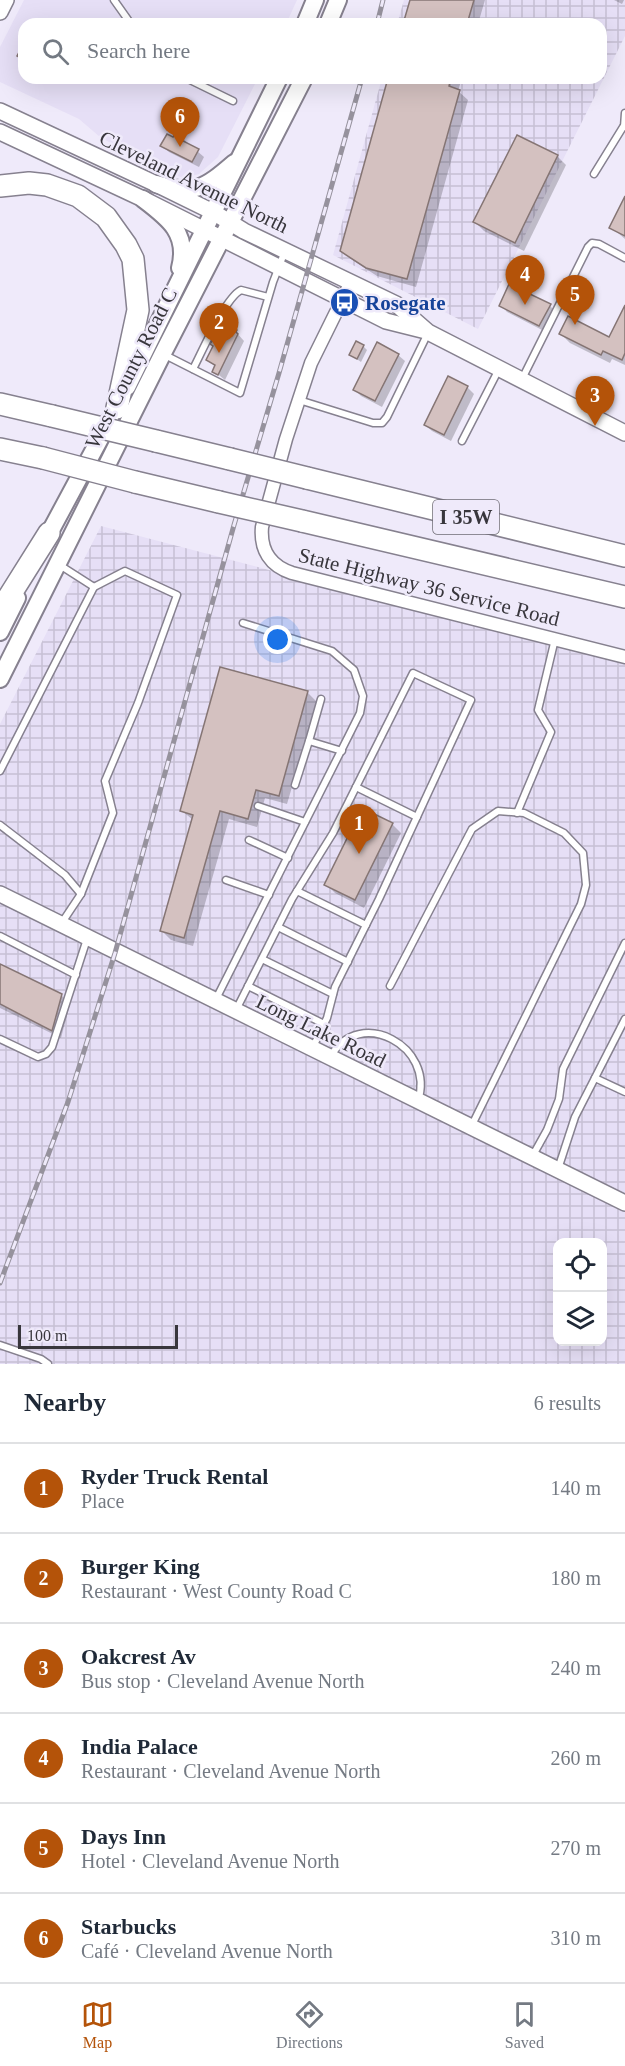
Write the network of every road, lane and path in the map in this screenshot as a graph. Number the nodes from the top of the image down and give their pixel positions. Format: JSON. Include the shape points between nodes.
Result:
{"nodes":[{"id":1,"x":6,"y":0,"type":"edge"},
{"id":2,"x":114,"y":0,"type":"edge"},
{"id":3,"x":315,"y":0,"type":"edge"},
{"id":4,"x":338,"y":0,"type":"edge"},
{"id":5,"x":0,"y":12,"type":"edge"},
{"id":6,"x":127,"y":18,"type":"edge"},
{"id":7,"x":308,"y":18,"type":"edge"},
{"id":8,"x":330,"y":18,"type":"edge"},
{"id":9,"x":198,"y":84,"type":"edge"},
{"id":10,"x":276,"y":84,"type":"edge"},
{"id":11,"x":301,"y":84,"type":"edge"},
{"id":12,"x":232,"y":101,"type":"dead end"},
{"id":13,"x":0,"y":111,"type":"edge"},
{"id":14,"x":625,"y":113,"type":"edge"},
{"id":15,"x":624,"y":127,"type":"edge"},
{"id":16,"x":0,"y":132,"type":"edge"},
{"id":17,"x":239,"y":158,"type":"junction"},
{"id":18,"x":594,"y":174,"type":"dead end"},
{"id":19,"x":156,"y":184,"type":"junction"},
{"id":20,"x":0,"y":186,"type":"edge"},
{"id":21,"x":143,"y":199,"type":"junction"},
{"id":22,"x":213,"y":212,"type":"junction"},
{"id":23,"x":230,"y":222,"type":"junction"},
{"id":24,"x":203,"y":230,"type":"junction"},
{"id":25,"x":222,"y":240,"type":"junction"},
{"id":26,"x":285,"y":250,"type":"junction"},
{"id":27,"x":625,"y":258,"type":"edge"},
{"id":28,"x":277,"y":268,"type":"junction"},
{"id":29,"x":351,"y":282,"type":"junction"},
{"id":30,"x":176,"y":286,"type":"junction"},
{"id":31,"x":268,"y":297,"type":"junction"},
{"id":32,"x":342,"y":300,"type":"junction"},
{"id":33,"x":428,"y":332,"type":"junction"},
{"id":34,"x":163,"y":354,"type":"junction"},
{"id":35,"x":499,"y":368,"type":"junction"},
{"id":36,"x":194,"y":369,"type":"junction"},
{"id":37,"x":521,"y":380,"type":"junction"},
{"id":38,"x":0,"y":395,"type":"edge"},
{"id":39,"x":298,"y":400,"type":"junction"},
{"id":40,"x":0,"y":404,"type":"edge"},
{"id":41,"x":117,"y":408,"type":"junction"},
{"id":42,"x":45,"y":414,"type":"junction"},
{"id":43,"x":625,"y":433,"type":"edge"},
{"id":44,"x":462,"y":441,"type":"dead end"},
{"id":45,"x":0,"y":449,"type":"edge"},
{"id":46,"x":50,"y":533,"type":"junction"},
{"id":47,"x":625,"y":556,"type":"edge"},
{"id":48,"x":57,"y":564,"type":"junction"},
{"id":49,"x":94,"y":587,"type":"junction"},
{"id":50,"x":625,"y":597,"type":"edge"},
{"id":51,"x":0,"y":611,"type":"edge"},
{"id":52,"x":243,"y":622,"type":"dead end"},
{"id":53,"x":0,"y":632,"type":"edge"},
{"id":54,"x":555,"y":639,"type":"junction"},
{"id":55,"x":625,"y":657,"type":"edge"},
{"id":56,"x":0,"y":679,"type":"edge"},
{"id":57,"x":321,"y":699,"type":"dead end"},
{"id":58,"x":309,"y":741,"type":"junction"},
{"id":59,"x":342,"y":751,"type":"junction"},
{"id":60,"x":0,"y":771,"type":"edge"},
{"id":61,"x":295,"y":785,"type":"dead end"},
{"id":62,"x":356,"y":787,"type":"junction"},
{"id":63,"x":258,"y":806,"type":"dead end"},
{"id":64,"x":517,"y":813,"type":"junction"},
{"id":65,"x":417,"y":817,"type":"junction"},
{"id":66,"x":305,"y":822,"type":"junction"},
{"id":67,"x":0,"y":825,"type":"edge"},
{"id":68,"x":249,"y":840,"type":"dead end"},
{"id":69,"x":288,"y":858,"type":"junction"},
{"id":70,"x":226,"y":880,"type":"dead end"},
{"id":71,"x":297,"y":891,"type":"junction"},
{"id":72,"x":0,"y":894,"type":"edge"},
{"id":73,"x":81,"y":894,"type":"junction"},
{"id":74,"x":269,"y":896,"type":"junction"},
{"id":75,"x":61,"y":925,"type":"junction"},
{"id":76,"x":366,"y":925,"type":"junction"},
{"id":77,"x":278,"y":927,"type":"junction"},
{"id":78,"x":0,"y":936,"type":"edge"},
{"id":79,"x":87,"y":938,"type":"junction"},
{"id":80,"x":625,"y":943,"type":"edge"},
{"id":81,"x":262,"y":959,"type":"junction"},
{"id":82,"x":348,"y":962,"type":"junction"},
{"id":83,"x":76,"y":975,"type":"junction"},
{"id":84,"x":248,"y":986,"type":"junction"},
{"id":85,"x":390,"y":986,"type":"dead end"},
{"id":86,"x":333,"y":994,"type":"junction"},
{"id":87,"x":215,"y":1002,"type":"junction"},
{"id":88,"x":235,"y":1011,"type":"junction"},
{"id":89,"x":625,"y":1019,"type":"edge"},
{"id":90,"x":324,"y":1024,"type":"junction"},
{"id":91,"x":618,"y":1034,"type":"junction"},
{"id":92,"x":625,"y":1038,"type":"edge"},
{"id":93,"x":0,"y":1039,"type":"edge"},
{"id":94,"x":311,"y":1049,"type":"junction"},
{"id":95,"x":330,"y":1058,"type":"junction"},
{"id":96,"x":595,"y":1078,"type":"junction"},
{"id":97,"x":625,"y":1092,"type":"edge"},
{"id":98,"x":418,"y":1102,"type":"junction"},
{"id":99,"x":471,"y":1128,"type":"junction"},
{"id":100,"x":532,"y":1158,"type":"junction"},
{"id":101,"x":558,"y":1170,"type":"junction"},
{"id":102,"x":625,"y":1203,"type":"edge"},
{"id":103,"x":0,"y":1345,"type":"edge"},
{"id":104,"x":48,"y":1364,"type":"edge"}],
"edges":[{"from":1,"to":5,"type":"street"},
{"from":2,"to":6,"type":"lane"},
{"from":3,"to":7,"type":"main road"},
{"from":4,"to":8,"type":"main road"},
{"from":9,"to":12,"type":"lane"},
{"from":10,"to":17,"type":"main road","name":"West County Road C"},
{"from":11,"to":23,"type":"main road","name":"West County Road C"},
{"from":13,"to":19,"type":"street","name":"Cleveland Avenue North"},
{"from":14,"to":15,"type":"lane"},
{"from":15,"to":18,"type":"lane"},
{"from":16,"to":21,"type":"street","name":"Cleveland Avenue North"},
{"from":17,"to":19,"type":"main road","via":[[218,176],[192,190]]},
{"from":17,"to":22,"type":"main road","name":"West County Road C"},
{"from":19,"to":22,"type":"street","name":"Cleveland Avenue North"},
{"from":20,"to":41,"type":"highway","via":[[47,185],[78,196],[106,218],[126,245],[133,259],[138,310]]},
{"from":21,"to":24,"type":"street","name":"Cleveland Avenue North"},
{"from":21,"to":30,"type":"main road","via":[[165,215],[180,235],[183,257]]},
{"from":22,"to":23,"type":"street","name":"Cleveland Avenue North"},
{"from":22,"to":24,"type":"main road","name":"West County Road C"},
{"from":23,"to":25,"type":"main road","name":"West County Road C"},
{"from":23,"to":26,"type":"street","name":"Cleveland Avenue North"},
{"from":24,"to":25,"type":"street","name":"Cleveland Avenue North"},
{"from":24,"to":30,"type":"main road","name":"West County Road C"},
{"from":25,"to":28,"type":"street","name":"Cleveland Avenue North"},
{"from":25,"to":34,"type":"main road","name":"West County Road C"},
{"from":26,"to":28,"type":"lane"},
{"from":26,"to":29,"type":"street","name":"Cleveland Avenue North"},
{"from":27,"to":37,"type":"lane","via":[[599,244],[588,247]]},
{"from":28,"to":31,"type":"lane"},
{"from":28,"to":32,"type":"street","name":"Cleveland Avenue North"},
{"from":29,"to":32,"type":"street","name":"State Highway 36 Service Road"},
{"from":29,"to":33,"type":"street","name":"Cleveland Avenue North","via":[[396,304]]},
{"from":30,"to":41,"type":"main road","name":"West County Road C"},
{"from":31,"to":36,"type":"lane","via":[[236,292]]},
{"from":31,"to":36,"type":"lane","via":[[240,393]]},
{"from":32,"to":33,"type":"street","name":"Cleveland Avenue North","via":[[386,321]]},
{"from":32,"to":39,"type":"street","name":"State Highway 36 Service Road","via":[[310,363]]},
{"from":33,"to":35,"type":"street","name":"Cleveland Avenue North"},
{"from":33,"to":39,"type":"lane","via":[[382,423]]},
{"from":34,"to":36,"type":"lane"},
{"from":34,"to":48,"type":"main road","name":"West County Road C"},
{"from":35,"to":37,"type":"street","name":"Cleveland Avenue North"},
{"from":35,"to":44,"type":"lane"},
{"from":37,"to":43,"type":"street","name":"Cleveland Avenue North"},
{"from":38,"to":42,"type":"highway"},
{"from":39,"to":54,"type":"street","name":"State Highway 36 Service Road","via":[[262,527],[263,547],[274,564],[292,573]]},
{"from":40,"to":42,"type":"highway","number":"I 35W"},
{"from":41,"to":46,"type":"main road","name":"West County Road C"},
{"from":42,"to":47,"type":"highway","number":"I 35W","bridge":true},
{"from":45,"to":50,"type":"highway","number":"I 35W","bridge":true},
{"from":46,"to":51,"type":"highway"},
{"from":46,"to":53,"type":"main road","name":"West County Road C"},
{"from":48,"to":49,"type":"lane"},
{"from":48,"to":56,"type":"main road","name":"West County Road C"},
{"from":49,"to":60,"type":"lane"},
{"from":49,"to":73,"type":"lane","via":[[125,571],[177,595],[105,781],[113,813]]},
{"from":52,"to":59,"type":"lane","via":[[332,651],[354,670],[363,696],[360,713]]},
{"from":54,"to":55,"type":"street","name":"State Highway 36 Service Road"},
{"from":54,"to":64,"type":"lane","via":[[538,710],[551,732]]},
{"from":57,"to":58,"type":"lane"},
{"from":58,"to":59,"type":"lane"},
{"from":58,"to":61,"type":"lane"},
{"from":59,"to":66,"type":"lane"},
{"from":62,"to":65,"type":"lane"},
{"from":62,"to":65,"type":"lane","via":[[413,673],[471,700]]},
{"from":62,"to":71,"type":"lane"},
{"from":63,"to":66,"type":"lane"},
{"from":64,"to":85,"type":"lane","via":[[498,811],[472,829]]},
{"from":64,"to":99,"type":"lane","via":[[525,813],[564,833],[583,853],[586,885],[581,904]]},
{"from":65,"to":76,"type":"lane"},
{"from":66,"to":69,"type":"lane"},
{"from":67,"to":73,"type":"lane","via":[[65,875]]},
{"from":68,"to":69,"type":"lane"},
{"from":69,"to":74,"type":"lane"},
{"from":70,"to":74,"type":"lane"},
{"from":71,"to":76,"type":"lane"},
{"from":71,"to":77,"type":"lane"},
{"from":72,"to":75,"type":"street","name":"Long Lake Road"},
{"from":73,"to":75,"type":"lane"},
{"from":74,"to":87,"type":"lane"},
{"from":75,"to":79,"type":"street","name":"Long Lake Road"},
{"from":76,"to":82,"type":"lane"},
{"from":77,"to":81,"type":"lane"},
{"from":77,"to":82,"type":"lane"},
{"from":78,"to":83,"type":"lane"},
{"from":79,"to":83,"type":"lane"},
{"from":79,"to":87,"type":"street","name":"Long Lake Road"},
{"from":80,"to":100,"type":"lane","via":[[563,1069],[559,1099]]},
{"from":81,"to":84,"type":"lane"},
{"from":81,"to":86,"type":"lane"},
{"from":82,"to":86,"type":"lane"},
{"from":83,"to":93,"type":"lane","via":[[52,1047],[46,1054],[38,1057]]},
{"from":84,"to":88,"type":"lane"},
{"from":84,"to":90,"type":"lane"},
{"from":86,"to":90,"type":"lane"},
{"from":87,"to":88,"type":"street","name":"Long Lake Road"},
{"from":88,"to":94,"type":"street","name":"Long Lake Road"},
{"from":89,"to":91,"type":"lane"},
{"from":90,"to":94,"type":"lane"},
{"from":91,"to":92,"type":"lane"},
{"from":91,"to":96,"type":"lane"},
{"from":94,"to":95,"type":"street","name":"Long Lake Road"},
{"from":95,"to":98,"type":"street","name":"Long Lake Road"},
{"from":95,"to":98,"type":"lane","via":[[347,1038],[361,1034],[387,1036],[412,1054],[418,1066],[422,1081]]},
{"from":96,"to":97,"type":"lane"},
{"from":96,"to":101,"type":"lane","via":[[575,1117]]},
{"from":98,"to":99,"type":"street","name":"Long Lake Road"},
{"from":99,"to":100,"type":"street","name":"Long Lake Road"},
{"from":100,"to":101,"type":"street","name":"Long Lake Road"},
{"from":101,"to":102,"type":"street","name":"Long Lake Road"},
{"from":103,"to":104,"type":"lane"}]}
